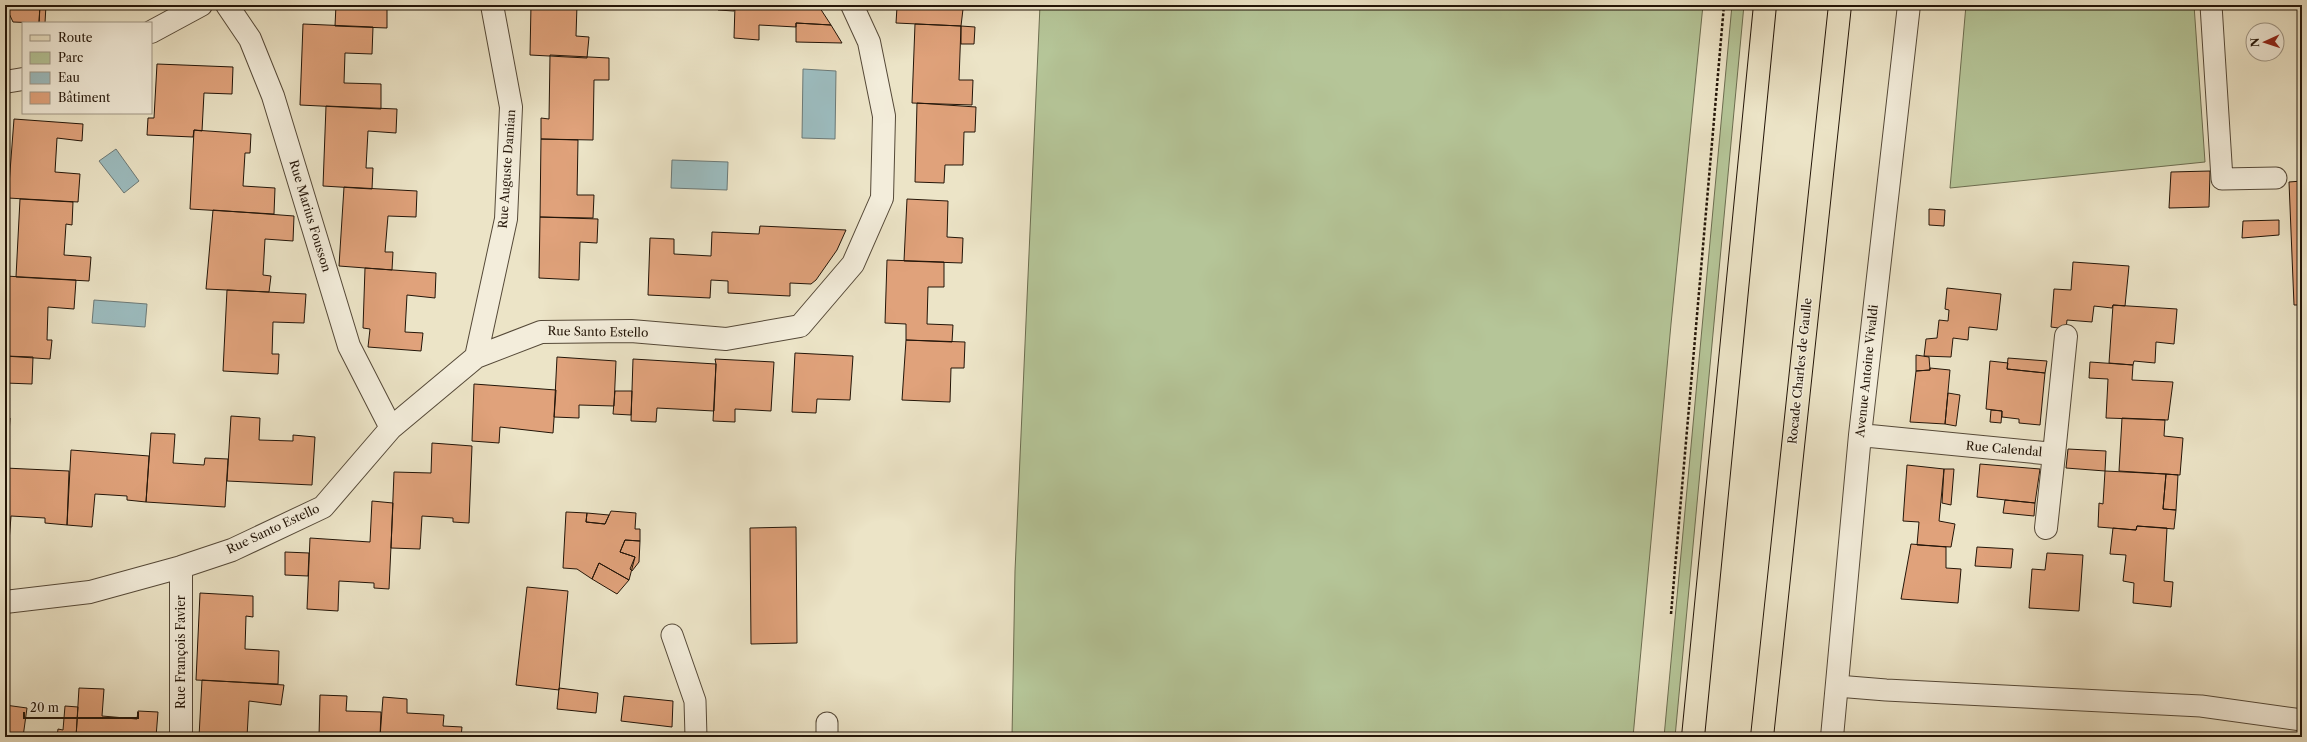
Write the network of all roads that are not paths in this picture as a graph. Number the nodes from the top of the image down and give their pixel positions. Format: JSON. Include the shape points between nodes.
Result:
{"nodes":[{"id":1,"x":201,"y":5,"type":"edge"},
{"id":2,"x":227,"y":5,"type":"edge"},
{"id":3,"x":492,"y":5,"type":"edge"},
{"id":4,"x":852,"y":5,"type":"edge"},
{"id":5,"x":1765,"y":5,"type":"edge"},
{"id":6,"x":1840,"y":5,"type":"edge"},
{"id":7,"x":1909,"y":5,"type":"edge"},
{"id":8,"x":2210,"y":5,"type":"edge"},
{"id":9,"x":152,"y":31,"type":"edge"},
{"id":10,"x":22,"y":79,"type":"edge"},
{"id":11,"x":5,"y":82,"type":"edge"},
{"id":12,"x":2276,"y":178,"type":"dead end"},
{"id":13,"x":2066,"y":336,"type":"dead end"},
{"id":14,"x":476,"y":357,"type":"junction"},
{"id":15,"x":391,"y":428,"type":"junction"},
{"id":16,"x":1860,"y":435,"type":"junction"},
{"id":17,"x":2054,"y":454,"type":"junction"},
{"id":18,"x":2046,"y":528,"type":"dead end"},
{"id":19,"x":181,"y":566,"type":"junction"},
{"id":20,"x":5,"y":602,"type":"edge"},
{"id":21,"x":672,"y":635,"type":"dead end"},
{"id":22,"x":1837,"y":686,"type":"junction"},
{"id":23,"x":2302,"y":720,"type":"edge"},
{"id":24,"x":181,"y":737,"type":"edge"},
{"id":25,"x":696,"y":737,"type":"edge"},
{"id":26,"x":1693,"y":737,"type":"edge"},
{"id":27,"x":1762,"y":737,"type":"edge"},
{"id":28,"x":1832,"y":737,"type":"edge"}],
"edges":[{"from":1,"to":9,"type":"street"},
{"from":2,"to":15,"type":"street","name":"Rue Marius Fousson","via":[[250,39],[273,96],[349,346]]},
{"from":3,"to":14,"type":"street","name":"Rue Auguste Damian","via":[[512,107],[506,219]]},
{"from":4,"to":14,"type":"street","name":"Rue Santo Estello","via":[[869,42],[884,116],[882,198],[853,264],[800,326],[726,339],[631,331],[541,332]]},
{"from":5,"to":26,"type":"main road"},
{"from":6,"to":27,"type":"main road","name":"Rocade Charles de Gaulle"},
{"from":7,"to":16,"type":"street","name":"Avenue Antoine Vivaldi"},
{"from":8,"to":12,"type":"lane","via":[[2222,179]]},
{"from":10,"to":11,"type":"street"},
{"from":13,"to":17,"type":"street","name":"Rue Calendal"},
{"from":14,"to":15,"type":"street","name":"Rue Santo Estello"},
{"from":15,"to":19,"type":"street","name":"Rue Santo Estello","via":[[323,506],[232,550]]},
{"from":16,"to":17,"type":"street","name":"Rue Calendal"},
{"from":16,"to":22,"type":"street","name":"Avenue Antoine Vivaldi"},
{"from":17,"to":18,"type":"street"},
{"from":19,"to":20,"type":"street","name":"Rue Santo Estello","via":[[90,592]]},
{"from":19,"to":24,"type":"street","name":"Rue François Favier"},
{"from":21,"to":25,"type":"lane","via":[[695,701]]},
{"from":22,"to":23,"type":"lane","via":[[2200,706]]},
{"from":22,"to":28,"type":"street","name":"Avenue Antoine Vivaldi"}]}
